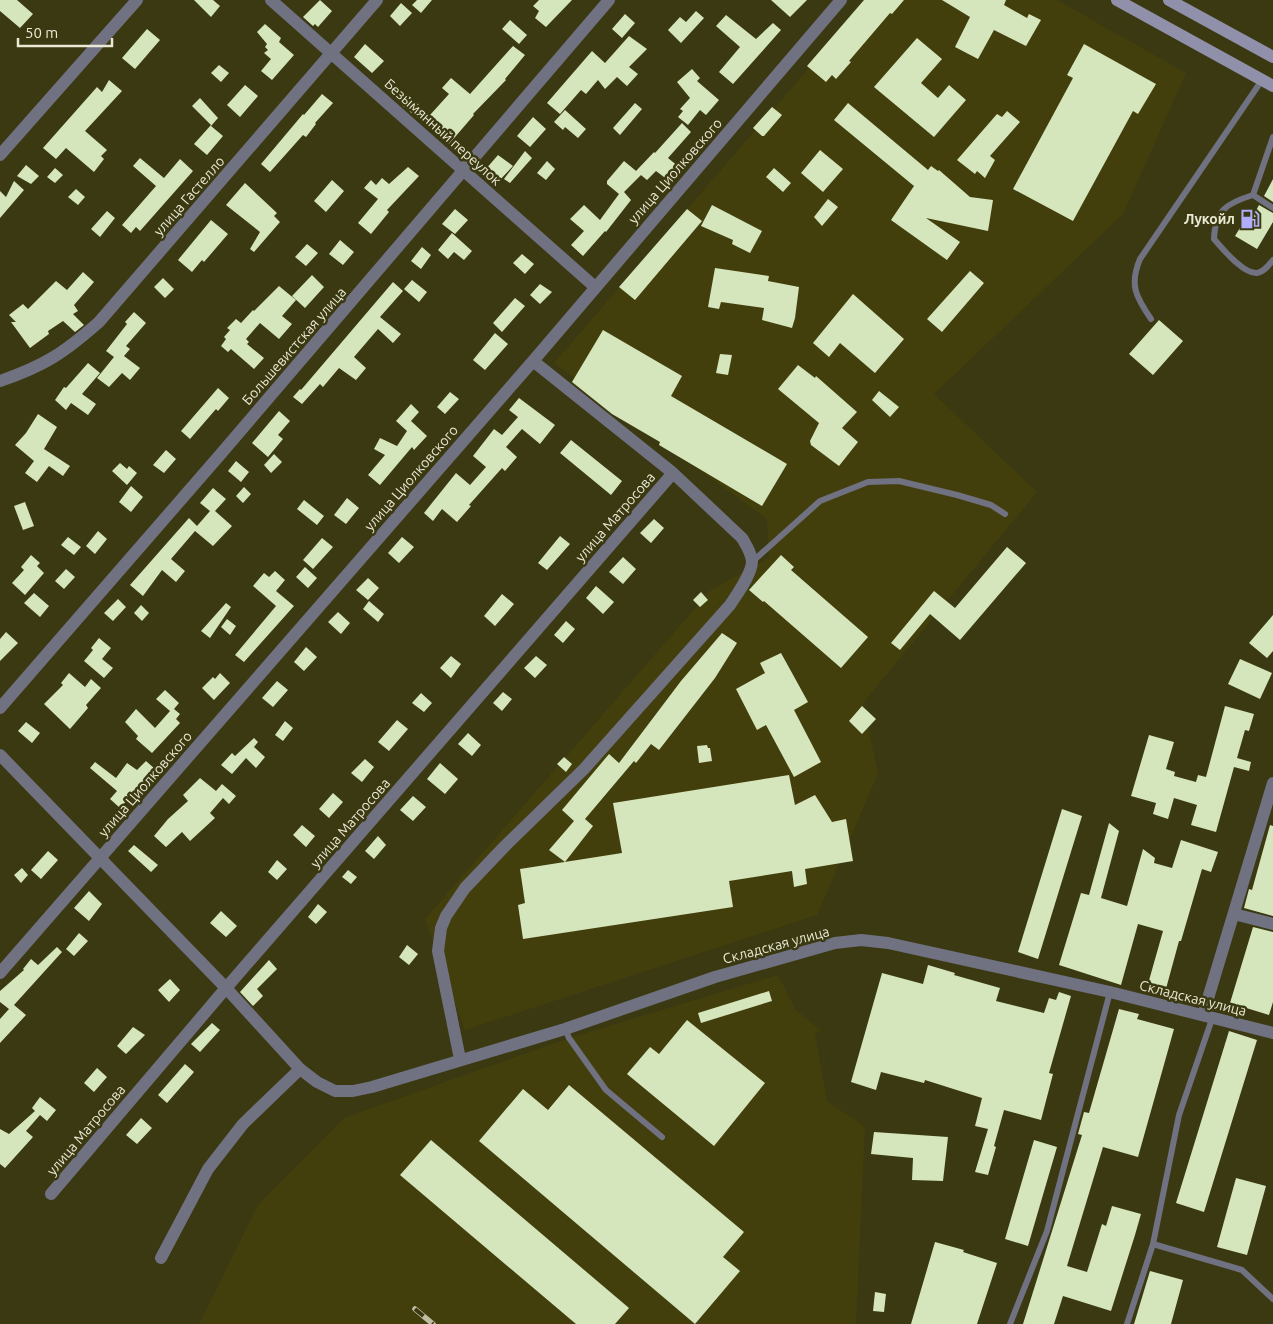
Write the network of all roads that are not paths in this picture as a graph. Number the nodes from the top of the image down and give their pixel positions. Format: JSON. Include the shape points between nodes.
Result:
{"nodes":[{"id":1,"x":271,"y":0,"type":"edge"},
{"id":2,"x":377,"y":0,"type":"edge"},
{"id":3,"x":609,"y":0,"type":"edge"},
{"id":4,"x":840,"y":0,"type":"edge"},
{"id":5,"x":1117,"y":0,"type":"edge"},
{"id":6,"x":1169,"y":0,"type":"edge"},
{"id":7,"x":131,"y":2,"type":"edge"},
{"id":8,"x":331,"y":54,"type":"junction"},
{"id":9,"x":1273,"y":57,"type":"edge"},
{"id":10,"x":1268,"y":83,"type":"edge"},
{"id":11,"x":1273,"y":137,"type":"edge"},
{"id":12,"x":0,"y":155,"type":"edge"},
{"id":13,"x":464,"y":172,"type":"junction"},
{"id":14,"x":1253,"y":195,"type":"junction"},
{"id":15,"x":1273,"y":208,"type":"edge"},
{"id":16,"x":1273,"y":260,"type":"edge"},
{"id":17,"x":595,"y":287,"type":"junction"},
{"id":18,"x":1151,"y":319,"type":"dead end"},
{"id":19,"x":533,"y":361,"type":"junction"},
{"id":20,"x":0,"y":381,"type":"edge"},
{"id":21,"x":673,"y":473,"type":"junction"},
{"id":22,"x":1005,"y":514,"type":"dead end"},
{"id":23,"x":752,"y":562,"type":"junction"},
{"id":24,"x":0,"y":708,"type":"edge"},
{"id":25,"x":0,"y":755,"type":"edge"},
{"id":26,"x":1273,"y":783,"type":"edge"},
{"id":27,"x":100,"y":859,"type":"junction"},
{"id":28,"x":1234,"y":914,"type":"junction"},
{"id":29,"x":1273,"y":924,"type":"edge"},
{"id":30,"x":0,"y":973,"type":"edge"},
{"id":31,"x":226,"y":988,"type":"junction"},
{"id":32,"x":1110,"y":992,"type":"junction"},
{"id":33,"x":1208,"y":1017,"type":"junction"},
{"id":34,"x":565,"y":1029,"type":"junction"},
{"id":35,"x":1273,"y":1033,"type":"edge"},
{"id":36,"x":460,"y":1059,"type":"junction"},
{"id":37,"x":300,"y":1069,"type":"junction"},
{"id":38,"x":662,"y":1137,"type":"dead end"},
{"id":39,"x":51,"y":1194,"type":"dead end"},
{"id":40,"x":1153,"y":1244,"type":"junction"},
{"id":41,"x":161,"y":1258,"type":"dead end"},
{"id":42,"x":1273,"y":1300,"type":"edge"},
{"id":43,"x":1010,"y":1324,"type":"edge"},
{"id":44,"x":1127,"y":1324,"type":"edge"}],
"edges":[{"from":1,"to":8,"type":"street","name":"Безымянный переулок"},
{"from":2,"to":8,"type":"street","name":"улица Гастелло"},
{"from":3,"to":13,"type":"street","name":"Большевистская улица"},
{"from":4,"to":17,"type":"street","name":"улица Циолковского"},
{"from":5,"to":10,"type":"main road"},
{"from":6,"to":9,"type":"main road"},
{"from":7,"to":12,"type":"street"},
{"from":8,"to":13,"type":"street","name":"Безымянный переулок"},
{"from":8,"to":20,"type":"street","name":"улица Гастелло","via":[[99,322],[56,358]]},
{"from":10,"to":18,"type":"lane","via":[[1140,259],[1134,273],[1134,290]]},
{"from":11,"to":14,"type":"lane"},
{"from":13,"to":17,"type":"street","name":"Безымянный переулок"},
{"from":13,"to":24,"type":"street","name":"Большевистская улица"},
{"from":14,"to":15,"type":"lane"},
{"from":14,"to":16,"type":"lane","via":[[1226,206],[1216,222],[1214,239],[1245,270],[1263,271]]},
{"from":17,"to":19,"type":"street","name":"улица Циолковского"},
{"from":19,"to":21,"type":"street"},
{"from":19,"to":27,"type":"street","name":"улица Циолковского"},
{"from":21,"to":23,"type":"street","via":[[742,538]]},
{"from":21,"to":31,"type":"street","name":"улица Матросова"},
{"from":22,"to":23,"type":"lane","via":[[990,505],[949,493],[899,482],[868,482],[820,501]]},
{"from":23,"to":36,"type":"street","via":[[730,605],[584,769],[465,888],[446,916],[438,951]]},
{"from":25,"to":27,"type":"street","name":"Складская улица"},
{"from":26,"to":28,"type":"street"},
{"from":27,"to":30,"type":"street","name":"улица Циолковского"},
{"from":27,"to":31,"type":"street","name":"Складская улица"},
{"from":28,"to":29,"type":"street"},
{"from":28,"to":33,"type":"street"},
{"from":31,"to":37,"type":"street","name":"Складская улица"},
{"from":31,"to":39,"type":"street","name":"улица Матросова"},
{"from":32,"to":33,"type":"street","name":"Складская улица"},
{"from":32,"to":34,"type":"street","name":"Складская улица","via":[[888,943],[861,940],[835,943],[715,977]]},
{"from":32,"to":43,"type":"lane","via":[[1047,1231]]},
{"from":33,"to":35,"type":"street","name":"Складская улица"},
{"from":33,"to":40,"type":"lane","via":[[1179,1115]]},
{"from":34,"to":36,"type":"street","name":"Складская улица"},
{"from":34,"to":38,"type":"lane","via":[[606,1090]]},
{"from":36,"to":37,"type":"street","name":"Складская улица","via":[[353,1091],[335,1091]]},
{"from":37,"to":41,"type":"street","via":[[243,1124],[208,1169]]},
{"from":40,"to":42,"type":"lane","via":[[1242,1270]]},
{"from":40,"to":44,"type":"lane"}]}
